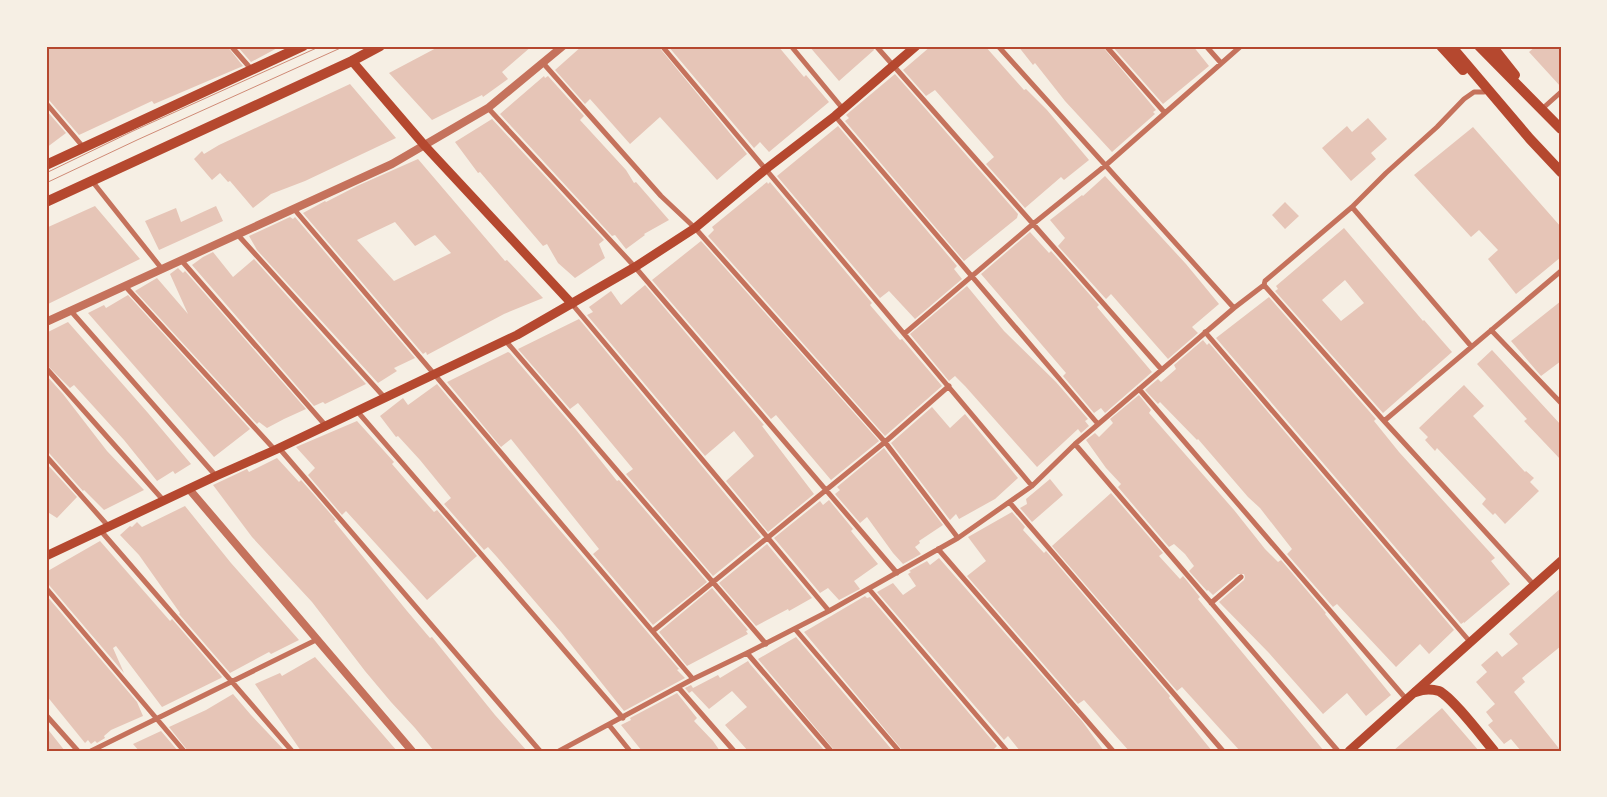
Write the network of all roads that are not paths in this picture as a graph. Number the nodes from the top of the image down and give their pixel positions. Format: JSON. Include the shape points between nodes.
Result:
{"nodes":[{"id":1,"x":231,"y":46,"type":"edge"},
{"id":2,"x":303,"y":46,"type":"edge"},
{"id":3,"x":380,"y":46,"type":"edge"},
{"id":4,"x":563,"y":46,"type":"edge"},
{"id":5,"x":662,"y":46,"type":"edge"},
{"id":6,"x":791,"y":46,"type":"edge"},
{"id":7,"x":876,"y":46,"type":"edge"},
{"id":8,"x":916,"y":46,"type":"edge"},
{"id":9,"x":998,"y":46,"type":"edge"},
{"id":10,"x":1106,"y":46,"type":"edge"},
{"id":11,"x":1206,"y":46,"type":"edge"},
{"id":12,"x":1241,"y":46,"type":"edge"},
{"id":13,"x":1441,"y":46,"type":"edge"},
{"id":14,"x":1451,"y":46,"type":"edge"},
{"id":15,"x":1479,"y":46,"type":"edge"},
{"id":16,"x":1492,"y":46,"type":"edge"},
{"id":17,"x":352,"y":61,"type":"junction"},
{"id":18,"x":543,"y":63,"type":"junction"},
{"id":19,"x":1221,"y":63,"type":"junction"},
{"id":20,"x":893,"y":66,"type":"junction"},
{"id":21,"x":252,"y":70,"type":"junction"},
{"id":22,"x":1484,"y":92,"type":"junction"},
{"id":23,"x":1561,"y":92,"type":"edge"},
{"id":24,"x":46,"y":103,"type":"edge"},
{"id":25,"x":488,"y":108,"type":"junction"},
{"id":26,"x":843,"y":109,"type":"junction"},
{"id":27,"x":1542,"y":109,"type":"junction"},
{"id":28,"x":1166,"y":113,"type":"junction"},
{"id":29,"x":835,"y":116,"type":"junction"},
{"id":30,"x":1561,"y":129,"type":"edge"},
{"id":31,"x":1530,"y":139,"type":"junction"},
{"id":32,"x":425,"y":146,"type":"junction"},
{"id":33,"x":84,"y":148,"type":"junction"},
{"id":34,"x":46,"y":165,"type":"edge"},
{"id":35,"x":1106,"y":165,"type":"junction"},
{"id":36,"x":766,"y":169,"type":"junction"},
{"id":37,"x":1561,"y":172,"type":"edge"},
{"id":38,"x":92,"y":181,"type":"junction"},
{"id":39,"x":46,"y":202,"type":"edge"},
{"id":40,"x":1352,"y":207,"type":"junction"},
{"id":41,"x":294,"y":209,"type":"junction"},
{"id":42,"x":1033,"y":224,"type":"junction"},
{"id":43,"x":694,"y":228,"type":"junction"},
{"id":44,"x":236,"y":234,"type":"junction"},
{"id":45,"x":181,"y":260,"type":"junction"},
{"id":46,"x":635,"y":268,"type":"junction"},
{"id":47,"x":162,"y":269,"type":"junction"},
{"id":48,"x":1561,"y":271,"type":"edge"},
{"id":49,"x":971,"y":276,"type":"junction"},
{"id":50,"x":1264,"y":285,"type":"junction"},
{"id":51,"x":125,"y":286,"type":"junction"},
{"id":52,"x":572,"y":304,"type":"junction"},
{"id":53,"x":1234,"y":308,"type":"junction"},
{"id":54,"x":70,"y":310,"type":"junction"},
{"id":55,"x":46,"y":322,"type":"edge"},
{"id":56,"x":1490,"y":330,"type":"junction"},
{"id":57,"x":1205,"y":332,"type":"junction"},
{"id":58,"x":904,"y":334,"type":"junction"},
{"id":59,"x":505,"y":340,"type":"junction"},
{"id":60,"x":1471,"y":346,"type":"junction"},
{"id":61,"x":46,"y":368,"type":"edge"},
{"id":62,"x":1162,"y":370,"type":"junction"},
{"id":63,"x":435,"y":374,"type":"junction"},
{"id":64,"x":950,"y":386,"type":"junction"},
{"id":65,"x":1139,"y":389,"type":"junction"},
{"id":66,"x":385,"y":398,"type":"junction"},
{"id":67,"x":1561,"y":403,"type":"edge"},
{"id":68,"x":357,"y":411,"type":"junction"},
{"id":69,"x":1384,"y":421,"type":"junction"},
{"id":70,"x":1098,"y":424,"type":"junction"},
{"id":71,"x":326,"y":426,"type":"junction"},
{"id":72,"x":885,"y":442,"type":"junction"},
{"id":73,"x":1075,"y":444,"type":"junction"},
{"id":74,"x":277,"y":449,"type":"junction"},
{"id":75,"x":46,"y":456,"type":"edge"},
{"id":76,"x":216,"y":476,"type":"junction"},
{"id":77,"x":1032,"y":486,"type":"junction"},
{"id":78,"x":189,"y":489,"type":"junction"},
{"id":79,"x":826,"y":489,"type":"junction"},
{"id":80,"x":164,"y":501,"type":"junction"},
{"id":81,"x":1010,"y":503,"type":"junction"},
{"id":82,"x":105,"y":529,"type":"junction"},
{"id":83,"x":767,"y":537,"type":"junction"},
{"id":84,"x":958,"y":538,"type":"junction"},
{"id":85,"x":938,"y":549,"type":"junction"},
{"id":86,"x":46,"y":556,"type":"edge"},
{"id":87,"x":1561,"y":561,"type":"edge"},
{"id":88,"x":897,"y":573,"type":"junction"},
{"id":89,"x":1241,"y":577,"type":"dead end"},
{"id":90,"x":714,"y":581,"type":"junction"},
{"id":91,"x":1534,"y":585,"type":"junction"},
{"id":92,"x":46,"y":588,"type":"edge"},
{"id":93,"x":869,"y":589,"type":"junction"},
{"id":94,"x":1211,"y":603,"type":"junction"},
{"id":95,"x":829,"y":611,"type":"junction"},
{"id":96,"x":795,"y":629,"type":"junction"},
{"id":97,"x":653,"y":631,"type":"junction"},
{"id":98,"x":318,"y":639,"type":"junction"},
{"id":99,"x":1471,"y":642,"type":"junction"},
{"id":100,"x":766,"y":644,"type":"junction"},
{"id":101,"x":747,"y":653,"type":"junction"},
{"id":102,"x":693,"y":679,"type":"junction"},
{"id":103,"x":232,"y":682,"type":"junction"},
{"id":104,"x":678,"y":687,"type":"junction"},
{"id":105,"x":1416,"y":692,"type":"junction"},
{"id":106,"x":1407,"y":700,"type":"junction"},
{"id":107,"x":46,"y":714,"type":"edge"},
{"id":108,"x":623,"y":718,"type":"junction"},
{"id":109,"x":156,"y":719,"type":"junction"},
{"id":110,"x":609,"y":725,"type":"junction"},
{"id":111,"x":78,"y":751,"type":"edge"},
{"id":112,"x":91,"y":751,"type":"edge"},
{"id":113,"x":184,"y":751,"type":"edge"},
{"id":114,"x":292,"y":751,"type":"edge"},
{"id":115,"x":412,"y":751,"type":"edge"},
{"id":116,"x":540,"y":751,"type":"edge"},
{"id":117,"x":559,"y":751,"type":"edge"},
{"id":118,"x":630,"y":751,"type":"edge"},
{"id":119,"x":734,"y":751,"type":"edge"},
{"id":120,"x":831,"y":751,"type":"edge"},
{"id":121,"x":899,"y":751,"type":"edge"},
{"id":122,"x":1007,"y":751,"type":"edge"},
{"id":123,"x":1113,"y":751,"type":"edge"},
{"id":124,"x":1223,"y":751,"type":"edge"},
{"id":125,"x":1338,"y":751,"type":"edge"},
{"id":126,"x":1349,"y":751,"type":"edge"},
{"id":127,"x":1494,"y":751,"type":"edge"}],
"edges":[{"from":1,"to":21,"type":"street"},
{"from":2,"to":21,"type":"main road"},
{"from":3,"to":17,"type":"main road"},
{"from":4,"to":18,"type":"street"},
{"from":5,"to":36,"type":"street"},
{"from":6,"to":26,"type":"street"},
{"from":7,"to":20,"type":"street"},
{"from":8,"to":20,"type":"main road"},
{"from":9,"to":35,"type":"street"},
{"from":10,"to":28,"type":"street"},
{"from":11,"to":19,"type":"street"},
{"from":12,"to":19,"type":"street"},
{"from":13,"to":22,"type":"main road"},
{"from":14,"to":31,"type":"main road"},
{"from":15,"to":27,"type":"main road"},
{"from":16,"to":27,"type":"main road"},
{"from":17,"to":32,"type":"main road"},
{"from":17,"to":38,"type":"main road"},
{"from":18,"to":25,"type":"street"},
{"from":18,"to":43,"type":"street","via":[[661,196]]},
{"from":19,"to":28,"type":"street"},
{"from":20,"to":26,"type":"main road"},
{"from":20,"to":42,"type":"street"},
{"from":21,"to":33,"type":"main road"},
{"from":22,"to":31,"type":"main road"},
{"from":22,"to":40,"type":"street","via":[[1474,92],[1464,99]]},
{"from":23,"to":27,"type":"street"},
{"from":24,"to":33,"type":"street"},
{"from":25,"to":32,"type":"street"},
{"from":25,"to":46,"type":"street"},
{"from":26,"to":29,"type":"main road"},
{"from":27,"to":30,"type":"main road"},
{"from":28,"to":35,"type":"street"},
{"from":29,"to":36,"type":"main road"},
{"from":29,"to":49,"type":"street"},
{"from":31,"to":37,"type":"main road"},
{"from":32,"to":41,"type":"street"},
{"from":32,"to":52,"type":"main road"},
{"from":33,"to":34,"type":"main road"},
{"from":35,"to":42,"type":"street"},
{"from":35,"to":53,"type":"street"},
{"from":36,"to":43,"type":"main road"},
{"from":36,"to":58,"type":"street"},
{"from":38,"to":39,"type":"main road"},
{"from":38,"to":47,"type":"street"},
{"from":40,"to":50,"type":"street"},
{"from":40,"to":60,"type":"street"},
{"from":41,"to":44,"type":"street"},
{"from":41,"to":63,"type":"street"},
{"from":42,"to":49,"type":"street"},
{"from":42,"to":62,"type":"street"},
{"from":43,"to":46,"type":"main road"},
{"from":43,"to":72,"type":"street"},
{"from":44,"to":45,"type":"street"},
{"from":44,"to":66,"type":"street"},
{"from":45,"to":47,"type":"street"},
{"from":45,"to":71,"type":"street"},
{"from":46,"to":52,"type":"main road"},
{"from":46,"to":79,"type":"street"},
{"from":47,"to":51,"type":"street"},
{"from":48,"to":56,"type":"street"},
{"from":49,"to":58,"type":"street"},
{"from":49,"to":70,"type":"street"},
{"from":50,"to":53,"type":"street"},
{"from":50,"to":69,"type":"street"},
{"from":51,"to":54,"type":"street"},
{"from":51,"to":74,"type":"street"},
{"from":52,"to":59,"type":"main road"},
{"from":52,"to":83,"type":"street"},
{"from":53,"to":57,"type":"street"},
{"from":54,"to":55,"type":"street"},
{"from":54,"to":76,"type":"street"},
{"from":56,"to":60,"type":"street"},
{"from":56,"to":67,"type":"street"},
{"from":57,"to":62,"type":"street"},
{"from":57,"to":99,"type":"street"},
{"from":58,"to":64,"type":"street"},
{"from":59,"to":63,"type":"main road"},
{"from":59,"to":90,"type":"street"},
{"from":60,"to":69,"type":"street"},
{"from":61,"to":80,"type":"street"},
{"from":62,"to":65,"type":"street"},
{"from":63,"to":66,"type":"main road"},
{"from":63,"to":97,"type":"street"},
{"from":64,"to":72,"type":"street"},
{"from":64,"to":77,"type":"street"},
{"from":65,"to":70,"type":"street"},
{"from":65,"to":106,"type":"street"},
{"from":66,"to":68,"type":"main road"},
{"from":68,"to":71,"type":"main road"},
{"from":68,"to":108,"type":"street"},
{"from":69,"to":91,"type":"street"},
{"from":70,"to":73,"type":"street"},
{"from":71,"to":74,"type":"main road"},
{"from":72,"to":79,"type":"street"},
{"from":72,"to":84,"type":"street"},
{"from":73,"to":77,"type":"street"},
{"from":73,"to":94,"type":"street"},
{"from":74,"to":76,"type":"main road"},
{"from":74,"to":116,"type":"street"},
{"from":75,"to":82,"type":"street"},
{"from":76,"to":78,"type":"main road"},
{"from":77,"to":81,"type":"street"},
{"from":78,"to":80,"type":"main road"},
{"from":78,"to":98,"type":"street"},
{"from":79,"to":83,"type":"street"},
{"from":79,"to":88,"type":"street"},
{"from":80,"to":82,"type":"main road"},
{"from":81,"to":84,"type":"street"},
{"from":81,"to":124,"type":"street"},
{"from":82,"to":86,"type":"main road"},
{"from":82,"to":103,"type":"street"},
{"from":83,"to":90,"type":"street"},
{"from":83,"to":95,"type":"street"},
{"from":84,"to":85,"type":"street"},
{"from":85,"to":88,"type":"street"},
{"from":85,"to":123,"type":"street"},
{"from":87,"to":91,"type":"main road"},
{"from":88,"to":93,"type":"street"},
{"from":89,"to":94,"type":"street"},
{"from":90,"to":97,"type":"street"},
{"from":90,"to":100,"type":"street"},
{"from":91,"to":99,"type":"main road"},
{"from":92,"to":109,"type":"street"},
{"from":93,"to":95,"type":"street"},
{"from":93,"to":122,"type":"street"},
{"from":94,"to":125,"type":"street"},
{"from":95,"to":96,"type":"street"},
{"from":96,"to":100,"type":"street"},
{"from":96,"to":121,"type":"street"},
{"from":97,"to":102,"type":"street"},
{"from":98,"to":103,"type":"street"},
{"from":98,"to":115,"type":"street"},
{"from":99,"to":105,"type":"main road"},
{"from":100,"to":101,"type":"street"},
{"from":101,"to":102,"type":"street"},
{"from":101,"to":120,"type":"street"},
{"from":102,"to":104,"type":"street"},
{"from":103,"to":109,"type":"street"},
{"from":103,"to":114,"type":"street"},
{"from":104,"to":108,"type":"street"},
{"from":104,"to":119,"type":"street"},
{"from":105,"to":106,"type":"main road"},
{"from":105,"to":127,"type":"main road","via":[[1434,690],[1447,696]]},
{"from":106,"to":126,"type":"main road"},
{"from":107,"to":111,"type":"street"},
{"from":108,"to":110,"type":"street"},
{"from":109,"to":112,"type":"street"},
{"from":109,"to":113,"type":"street"},
{"from":110,"to":117,"type":"street"},
{"from":110,"to":118,"type":"street"}]}
